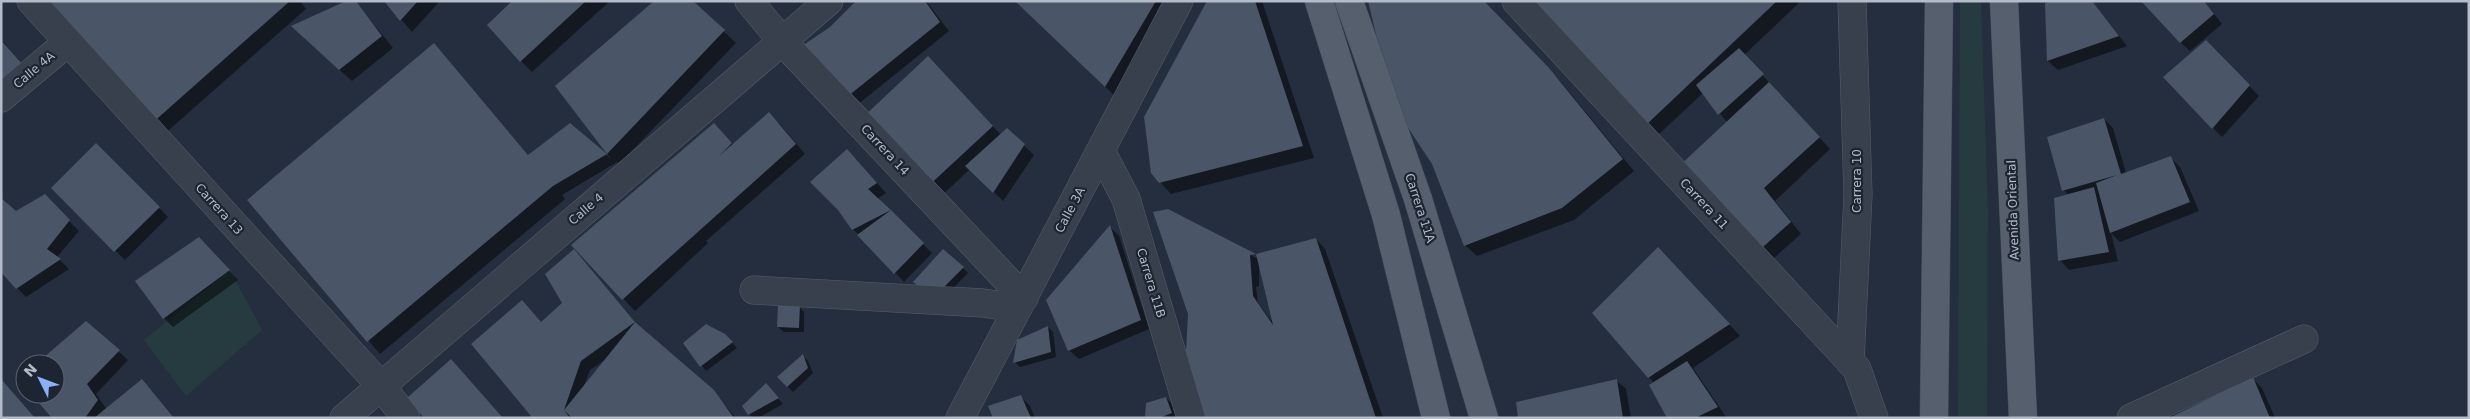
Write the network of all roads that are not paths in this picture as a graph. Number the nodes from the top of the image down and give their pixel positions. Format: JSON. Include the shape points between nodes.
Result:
{"nodes":[{"id":1,"x":31,"y":1,"type":"edge"},
{"id":2,"x":749,"y":1,"type":"edge"},
{"id":3,"x":828,"y":1,"type":"edge"},
{"id":4,"x":1179,"y":1,"type":"edge"},
{"id":5,"x":1319,"y":1,"type":"edge"},
{"id":6,"x":1349,"y":1,"type":"edge"},
{"id":7,"x":1516,"y":1,"type":"edge"},
{"id":8,"x":1852,"y":1,"type":"edge"},
{"id":9,"x":1939,"y":1,"type":"edge"},
{"id":10,"x":2004,"y":1,"type":"edge"},
{"id":11,"x":782,"y":41,"type":"junction"},
{"id":12,"x":68,"y":42,"type":"junction"},
{"id":13,"x":1,"y":98,"type":"edge"},
{"id":14,"x":1101,"y":151,"type":"junction"},
{"id":15,"x":754,"y":290,"type":"dead end"},
{"id":16,"x":1021,"y":303,"type":"junction"},
{"id":17,"x":2304,"y":339,"type":"dead end"},
{"id":18,"x":1850,"y":362,"type":"junction"},
{"id":19,"x":381,"y":386,"type":"junction"},
{"id":20,"x":2166,"y":410,"type":"edge"},
{"id":21,"x":966,"y":413,"type":"edge"},
{"id":22,"x":344,"y":418,"type":"edge"},
{"id":23,"x":406,"y":418,"type":"edge"},
{"id":24,"x":1191,"y":418,"type":"edge"},
{"id":25,"x":1436,"y":418,"type":"edge"},
{"id":26,"x":1484,"y":418,"type":"edge"},
{"id":27,"x":1874,"y":418,"type":"edge"},
{"id":28,"x":1934,"y":418,"type":"edge"},
{"id":29,"x":2022,"y":418,"type":"edge"},
{"id":30,"x":2132,"y":418,"type":"edge"}],
"edges":[{"from":1,"to":12,"type":"street","name":"Carrera 13"},
{"from":2,"to":11,"type":"street","name":"Carrera 14"},
{"from":3,"to":11,"type":"street","name":"Calle 4"},
{"from":4,"to":14,"type":"street","name":"Calle 3A"},
{"from":5,"to":25,"type":"main road","via":[[1386,215]]},
{"from":6,"to":26,"type":"main road","name":"Carrera 11A","via":[[1418,199]]},
{"from":7,"to":18,"type":"street","name":"Carrera 11"},
{"from":8,"to":18,"type":"street","name":"Carrera 10","via":[[1858,195]]},
{"from":9,"to":28,"type":"main road"},
{"from":10,"to":29,"type":"main road","name":"Avenida Oriental"},
{"from":11,"to":16,"type":"street","name":"Carrera 14"},
{"from":11,"to":19,"type":"street","name":"Calle 4"},
{"from":12,"to":13,"type":"street","name":"Calle 4A"},
{"from":12,"to":19,"type":"street","name":"Carrera 13"},
{"from":14,"to":16,"type":"street","name":"Calle 3A"},
{"from":14,"to":24,"type":"street","name":"Carrera 11B","via":[[1126,198]]},
{"from":15,"to":16,"type":"street"},
{"from":16,"to":21,"type":"street","name":"Calle 3A"},
{"from":17,"to":20,"type":"street"},
{"from":18,"to":27,"type":"street","name":"Carrera 11","via":[[1857,368]]},
{"from":19,"to":22,"type":"street","name":"Calle 4"},
{"from":19,"to":23,"type":"street","name":"Carrera 13"},
{"from":20,"to":30,"type":"street"}]}
